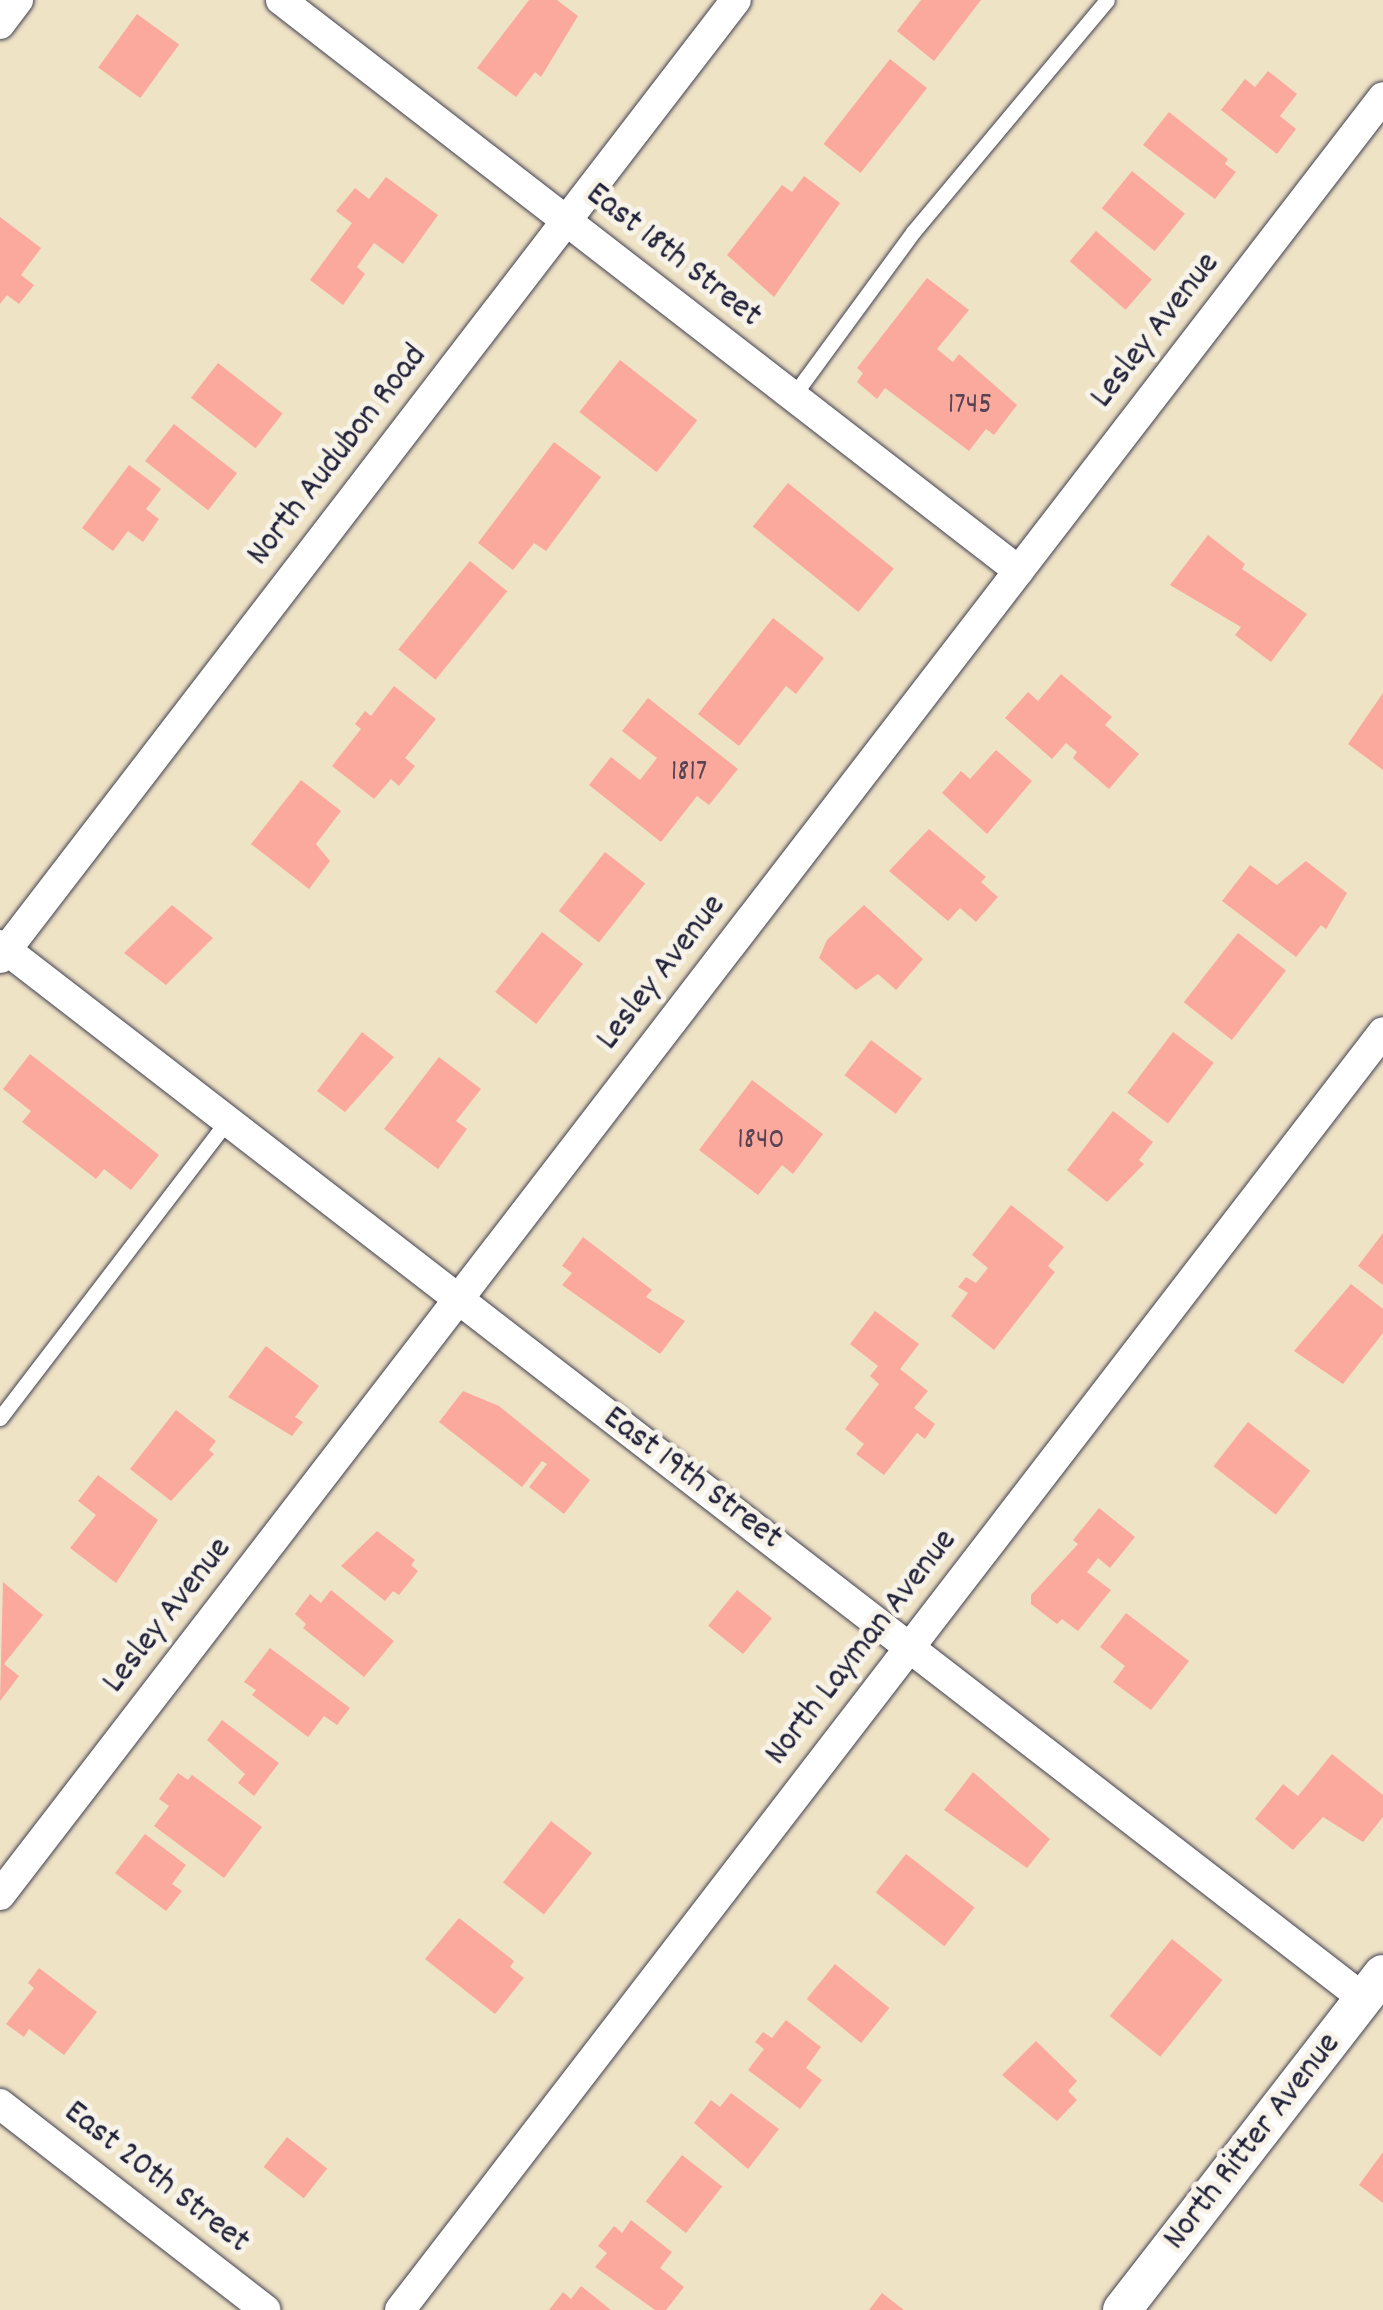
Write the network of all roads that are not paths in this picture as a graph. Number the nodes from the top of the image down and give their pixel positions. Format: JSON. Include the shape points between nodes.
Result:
{"nodes":[{"id":1,"x":18,"y":0,"type":"edge"},
{"id":2,"x":281,"y":0,"type":"edge"},
{"id":3,"x":736,"y":0,"type":"edge"},
{"id":4,"x":1107,"y":0,"type":"edge"},
{"id":5,"x":0,"y":24,"type":"edge"},
{"id":6,"x":1383,"y":97,"type":"edge"},
{"id":7,"x":566,"y":221,"type":"junction"},
{"id":8,"x":793,"y":396,"type":"junction"},
{"id":9,"x":1019,"y":571,"type":"junction"},
{"id":10,"x":2,"y":951,"type":"edge"},
{"id":11,"x":1383,"y":1032,"type":"edge"},
{"id":12,"x":227,"y":1121,"type":"junction"},
{"id":13,"x":458,"y":1300,"type":"junction"},
{"id":14,"x":0,"y":1418,"type":"edge"},
{"id":15,"x":910,"y":1646,"type":"junction"},
{"id":16,"x":0,"y":1896,"type":"edge"},
{"id":17,"x":1377,"y":1995,"type":"edge"},
{"id":18,"x":0,"y":2104,"type":"edge"},
{"id":19,"x":266,"y":2310,"type":"edge"},
{"id":20,"x":400,"y":2310,"type":"edge"},
{"id":21,"x":1122,"y":2310,"type":"edge"}],
"edges":[{"from":1,"to":5,"type":"street"},
{"from":2,"to":7,"type":"street","name":"East 18th Street"},
{"from":3,"to":7,"type":"street","name":"North Audubon Road"},
{"from":4,"to":8,"type":"lane","via":[[913,232]]},
{"from":6,"to":9,"type":"street","name":"Lesley Avenue"},
{"from":7,"to":8,"type":"street","name":"East 18th Street"},
{"from":7,"to":10,"type":"street","name":"North Audubon Road"},
{"from":8,"to":9,"type":"street","name":"East 18th Street"},
{"from":9,"to":13,"type":"street","name":"Lesley Avenue"},
{"from":10,"to":12,"type":"street","name":"East 19th Street"},
{"from":11,"to":15,"type":"street","name":"North Layman Avenue"},
{"from":12,"to":13,"type":"street","name":"East 19th Street"},
{"from":12,"to":14,"type":"lane"},
{"from":13,"to":15,"type":"street","name":"East 19th Street"},
{"from":13,"to":16,"type":"street","name":"Lesley Avenue"},
{"from":15,"to":17,"type":"street","name":"East 19th Street"},
{"from":15,"to":20,"type":"street","name":"North Layman Avenue"},
{"from":17,"to":21,"type":"street","name":"North Ritter Avenue"},
{"from":18,"to":19,"type":"street","name":"East 20th Street"}]}
